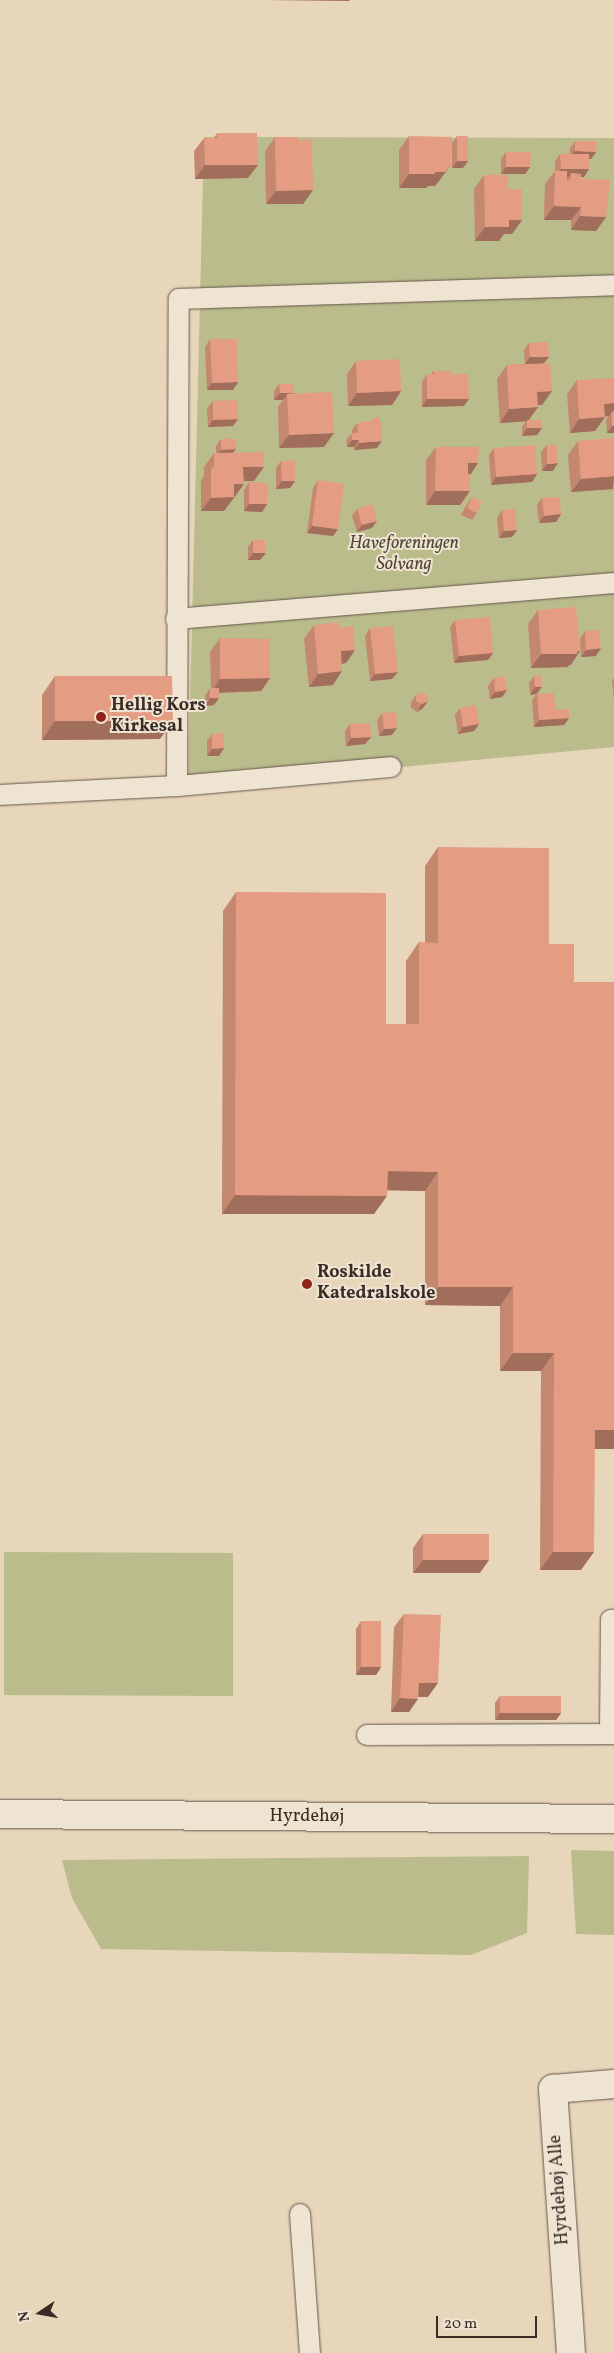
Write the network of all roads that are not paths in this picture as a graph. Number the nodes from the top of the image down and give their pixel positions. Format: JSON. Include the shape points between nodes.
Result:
{"nodes":[{"id":1,"x":614,"y":285,"type":"edge"},
{"id":2,"x":614,"y":583,"type":"edge"},
{"id":3,"x":176,"y":619,"type":"junction"},
{"id":4,"x":391,"y":767,"type":"dead end"},
{"id":5,"x":177,"y":786,"type":"junction"},
{"id":6,"x":0,"y":795,"type":"edge"},
{"id":7,"x":614,"y":1620,"type":"edge"},
{"id":8,"x":612,"y":1734,"type":"edge"},
{"id":9,"x":367,"y":1735,"type":"dead end"},
{"id":10,"x":0,"y":1814,"type":"edge"},
{"id":11,"x":614,"y":1819,"type":"edge"},
{"id":12,"x":614,"y":2084,"type":"edge"},
{"id":13,"x":300,"y":2214,"type":"dead end"},
{"id":14,"x":310,"y":2353,"type":"edge"},
{"id":15,"x":571,"y":2353,"type":"edge"}],
"edges":[{"from":1,"to":3,"type":"lane","via":[[179,299]]},
{"from":2,"to":3,"type":"lane"},
{"from":3,"to":5,"type":"lane"},
{"from":4,"to":5,"type":"lane"},
{"from":5,"to":6,"type":"lane"},
{"from":7,"to":8,"type":"lane"},
{"from":8,"to":9,"type":"lane"},
{"from":10,"to":11,"type":"street","name":"Hyrdehøj"},
{"from":12,"to":15,"type":"street","name":"Hyrdehøj Alle","via":[[553,2089]]},
{"from":13,"to":14,"type":"lane"}]}
